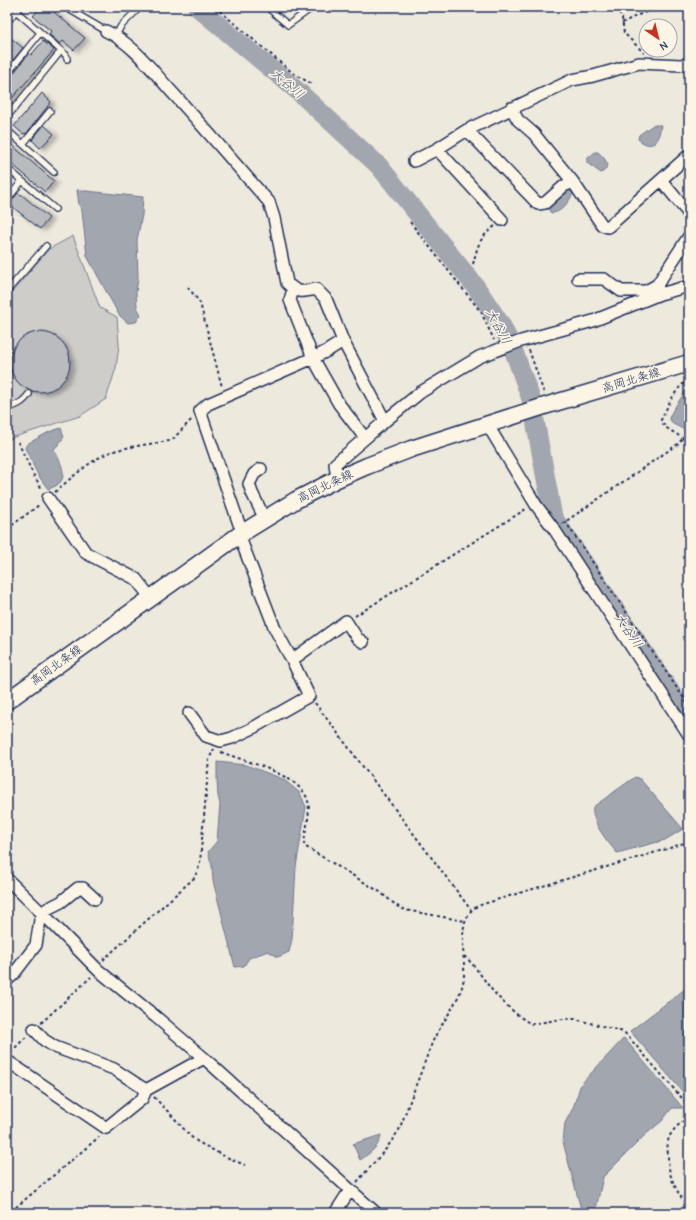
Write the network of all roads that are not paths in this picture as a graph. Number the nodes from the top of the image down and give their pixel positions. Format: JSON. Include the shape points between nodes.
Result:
{"nodes":[{"id":1,"x":65,"y":7,"type":"edge"},
{"id":2,"x":140,"y":7,"type":"edge"},
{"id":3,"x":267,"y":7,"type":"edge"},
{"id":4,"x":313,"y":7,"type":"edge"},
{"id":5,"x":18,"y":9,"type":"edge"},
{"id":6,"x":7,"y":22,"type":"edge"},
{"id":7,"x":40,"y":33,"type":"junction"},
{"id":8,"x":111,"y":33,"type":"junction"},
{"id":9,"x":61,"y":51,"type":"junction"},
{"id":10,"x":67,"y":59,"type":"dead end"},
{"id":11,"x":686,"y":68,"type":"edge"},
{"id":12,"x":7,"y":74,"type":"edge"},
{"id":13,"x":511,"y":108,"type":"junction"},
{"id":14,"x":50,"y":111,"type":"dead end"},
{"id":15,"x":7,"y":117,"type":"edge"},
{"id":16,"x":7,"y":130,"type":"edge"},
{"id":17,"x":468,"y":130,"type":"junction"},
{"id":18,"x":23,"y":144,"type":"junction"},
{"id":19,"x":438,"y":149,"type":"junction"},
{"id":20,"x":689,"y":155,"type":"edge"},
{"id":21,"x":414,"y":161,"type":"dead end"},
{"id":22,"x":7,"y":168,"type":"edge"},
{"id":23,"x":54,"y":172,"type":"dead end"},
{"id":24,"x":662,"y":180,"type":"junction"},
{"id":25,"x":22,"y":181,"type":"junction"},
{"id":26,"x":573,"y":182,"type":"junction"},
{"id":27,"x":7,"y":200,"type":"edge"},
{"id":28,"x":55,"y":209,"type":"dead end"},
{"id":29,"x":689,"y":214,"type":"edge"},
{"id":30,"x":502,"y":220,"type":"road end"},
{"id":31,"x":689,"y":236,"type":"edge"},
{"id":32,"x":46,"y":246,"type":"dead end"},
{"id":33,"x":578,"y":279,"type":"dead end"},
{"id":34,"x":689,"y":286,"type":"edge"},
{"id":35,"x":294,"y":289,"type":"junction"},
{"id":36,"x":659,"y":290,"type":"junction"},
{"id":37,"x":7,"y":291,"type":"edge"},
{"id":38,"x":343,"y":341,"type":"junction"},
{"id":39,"x":313,"y":358,"type":"junction"},
{"id":40,"x":689,"y":363,"type":"edge"},
{"id":41,"x":29,"y":394,"type":"dead end"},
{"id":42,"x":7,"y":408,"type":"edge"},
{"id":43,"x":385,"y":421,"type":"junction"},
{"id":44,"x":487,"y":424,"type":"junction"},
{"id":45,"x":365,"y":438,"type":"junction"},
{"id":46,"x":261,"y":469,"type":"dead end"},
{"id":47,"x":337,"y":479,"type":"junction"},
{"id":48,"x":48,"y":498,"type":"road end"},
{"id":49,"x":265,"y":518,"type":"junction"},
{"id":50,"x":242,"y":533,"type":"junction"},
{"id":51,"x":150,"y":597,"type":"junction"},
{"id":52,"x":363,"y":642,"type":"dead end"},
{"id":53,"x":292,"y":660,"type":"junction"},
{"id":54,"x":7,"y":701,"type":"edge"},
{"id":55,"x":189,"y":713,"type":"dead end"},
{"id":56,"x":689,"y":735,"type":"edge"},
{"id":57,"x":7,"y":879,"type":"edge"},
{"id":58,"x":95,"y":899,"type":"dead end"},
{"id":59,"x":43,"y":914,"type":"junction"},
{"id":60,"x":7,"y":980,"type":"edge"},
{"id":61,"x":34,"y":1029,"type":"road end"},
{"id":62,"x":8,"y":1058,"type":"edge"},
{"id":63,"x":204,"y":1058,"type":"junction"},
{"id":64,"x":146,"y":1090,"type":"junction"},
{"id":65,"x":350,"y":1190,"type":"junction"},
{"id":66,"x":335,"y":1213,"type":"edge"},
{"id":67,"x":376,"y":1213,"type":"edge"}],
"edges":[{"from":1,"to":8,"type":"lane"},
{"from":2,"to":8,"type":"lane"},
{"from":3,"to":4,"type":"lane","via":[[288,25]]},
{"from":5,"to":6,"type":"lane"},
{"from":5,"to":7,"type":"lane"},
{"from":7,"to":9,"type":"lane"},
{"from":7,"to":12,"type":"lane"},
{"from":8,"to":35,"type":"street","via":[[144,61],[268,202],[274,218],[287,283]]},
{"from":9,"to":10,"type":"lane"},
{"from":9,"to":15,"type":"lane"},
{"from":11,"to":13,"type":"street","via":[[639,62],[572,80]]},
{"from":13,"to":17,"type":"street"},
{"from":13,"to":26,"type":"street","via":[[518,120],[534,134]]},
{"from":14,"to":18,"type":"lane"},
{"from":16,"to":18,"type":"lane"},
{"from":17,"to":19,"type":"street"},
{"from":17,"to":26,"type":"street","via":[[538,204],[545,203],[564,186]]},
{"from":18,"to":23,"type":"lane"},
{"from":19,"to":21,"type":"street"},
{"from":19,"to":30,"type":"street"},
{"from":20,"to":24,"type":"street"},
{"from":22,"to":25,"type":"lane"},
{"from":24,"to":26,"type":"street","via":[[608,227],[602,225]]},
{"from":24,"to":29,"type":"street"},
{"from":25,"to":27,"type":"lane"},
{"from":25,"to":28,"type":"lane"},
{"from":31,"to":36,"type":"street"},
{"from":32,"to":37,"type":"lane"},
{"from":33,"to":36,"type":"street","via":[[604,279],[621,291]]},
{"from":34,"to":36,"type":"street"},
{"from":35,"to":38,"type":"street","via":[[300,292],[316,289],[326,299]]},
{"from":35,"to":39,"type":"street","via":[[290,300]]},
{"from":36,"to":43,"type":"street","via":[[593,320],[479,357],[421,392]]},
{"from":38,"to":39,"type":"street"},
{"from":38,"to":43,"type":"street"},
{"from":39,"to":45,"type":"street","via":[[339,404]]},
{"from":39,"to":50,"type":"street","via":[[225,396],[200,411]]},
{"from":40,"to":44,"type":"main road","name":"高岡北条線"},
{"from":41,"to":42,"type":"lane","via":[[25,401]]},
{"from":43,"to":45,"type":"street"},
{"from":44,"to":47,"type":"main road","name":"高岡北条線","via":[[411,449]]},
{"from":44,"to":56,"type":"street","via":[[535,503]]},
{"from":45,"to":47,"type":"street","via":[[335,464]]},
{"from":46,"to":49,"type":"street","via":[[254,474],[249,484]]},
{"from":47,"to":49,"type":"main road","name":"高岡北条線"},
{"from":48,"to":51,"type":"street","via":[[86,553],[136,579]]},
{"from":49,"to":50,"type":"main road","name":"高岡北条線"},
{"from":50,"to":51,"type":"main road","name":"高岡北条線"},
{"from":50,"to":53,"type":"street","via":[[275,629]]},
{"from":51,"to":54,"type":"main road","name":"高岡北条線"},
{"from":52,"to":53,"type":"street","via":[[357,638],[346,621]]},
{"from":53,"to":55,"type":"street","via":[[308,696],[232,738],[221,747],[206,736]]},
{"from":57,"to":59,"type":"street"},
{"from":58,"to":59,"type":"street","via":[[83,888],[78,888]]},
{"from":59,"to":60,"type":"street","via":[[36,945]]},
{"from":59,"to":63,"type":"street","via":[[96,969]]},
{"from":61,"to":64,"type":"street","via":[[55,1047],[114,1069]]},
{"from":62,"to":64,"type":"street","via":[[9,1062],[106,1128],[142,1099]]},
{"from":63,"to":64,"type":"street"},
{"from":63,"to":65,"type":"street"},
{"from":65,"to":66,"type":"street"},
{"from":65,"to":67,"type":"street"}]}
